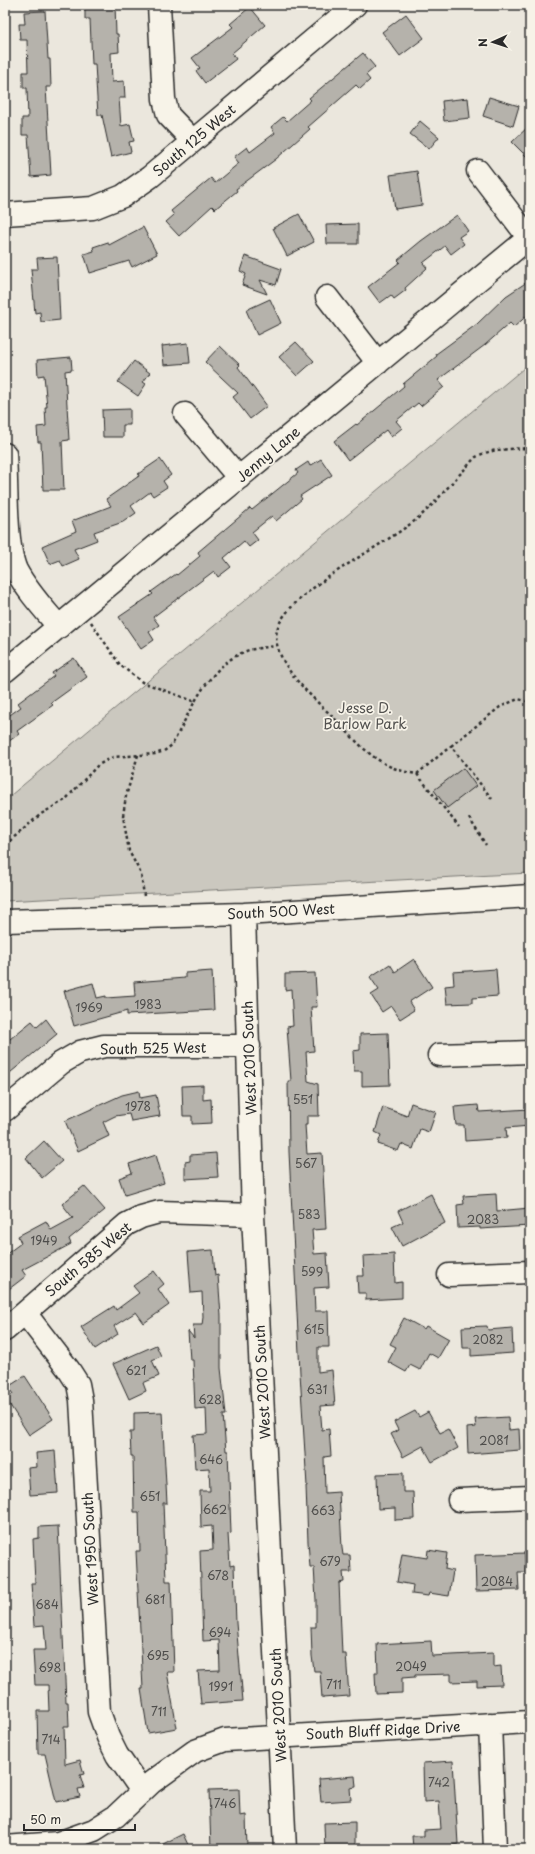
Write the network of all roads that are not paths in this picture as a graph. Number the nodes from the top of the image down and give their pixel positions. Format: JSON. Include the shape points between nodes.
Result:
{"nodes":[{"id":1,"x":159,"y":5,"type":"edge"},
{"id":2,"x":355,"y":5,"type":"edge"},
{"id":3,"x":193,"y":141,"type":"junction"},
{"id":4,"x":478,"y":171,"type":"dead end"},
{"id":5,"x":5,"y":214,"type":"edge"},
{"id":6,"x":530,"y":237,"type":"edge"},
{"id":7,"x":327,"y":297,"type":"dead end"},
{"id":8,"x":378,"y":363,"type":"junction"},
{"id":9,"x":185,"y":414,"type":"dead end"},
{"id":10,"x":5,"y":454,"type":"edge"},
{"id":11,"x":239,"y":478,"type":"junction"},
{"id":12,"x":59,"y":627,"type":"junction"},
{"id":13,"x":5,"y":672,"type":"edge"},
{"id":14,"x":530,"y":896,"type":"edge"},
{"id":15,"x":244,"y":914,"type":"junction"},
{"id":16,"x":5,"y":920,"type":"edge"},
{"id":17,"x":249,"y":1046,"type":"junction"},
{"id":18,"x":530,"y":1052,"type":"edge"},
{"id":19,"x":439,"y":1055,"type":"dead end"},
{"id":20,"x":5,"y":1110,"type":"edge"},
{"id":21,"x":253,"y":1215,"type":"junction"},
{"id":22,"x":530,"y":1272,"type":"edge"},
{"id":23,"x":449,"y":1275,"type":"dead end"},
{"id":24,"x":25,"y":1313,"type":"junction"},
{"id":25,"x":5,"y":1330,"type":"edge"},
{"id":26,"x":530,"y":1497,"type":"edge"},
{"id":27,"x":459,"y":1500,"type":"dead end"},
{"id":28,"x":530,"y":1722,"type":"edge"},
{"id":29,"x":490,"y":1724,"type":"junction"},
{"id":30,"x":280,"y":1737,"type":"junction"},
{"id":31,"x":142,"y":1791,"type":"junction"},
{"id":32,"x":5,"y":1847,"type":"edge"},
{"id":33,"x":285,"y":1849,"type":"edge"},
{"id":34,"x":495,"y":1849,"type":"edge"}],
"edges":[{"from":1,"to":3,"type":"street","via":[[164,99],[168,115]]},
{"from":2,"to":3,"type":"street","name":"South 125 West"},
{"from":3,"to":5,"type":"street","name":"South 125 West","via":[[123,196],[93,208]]},
{"from":4,"to":6,"type":"street"},
{"from":6,"to":8,"type":"street","name":"Jenny Lane"},
{"from":7,"to":8,"type":"street"},
{"from":8,"to":11,"type":"street","name":"Jenny Lane"},
{"from":9,"to":11,"type":"street"},
{"from":10,"to":12,"type":"street","via":[[10,542],[16,569],[30,592]]},
{"from":11,"to":12,"type":"street","name":"Jenny Lane"},
{"from":12,"to":13,"type":"street","name":"Jenny Lane"},
{"from":14,"to":15,"type":"street","name":"South 500 West"},
{"from":15,"to":16,"type":"street","name":"South 500 West"},
{"from":15,"to":17,"type":"street","name":"West 2010 South"},
{"from":17,"to":20,"type":"street","name":"South 525 West","via":[[98,1047],[80,1052],[62,1063]]},
{"from":17,"to":21,"type":"street","name":"West 2010 South"},
{"from":18,"to":19,"type":"street"},
{"from":21,"to":24,"type":"street","name":"South 585 West","via":[[159,1212],[141,1217],[127,1224]]},
{"from":21,"to":30,"type":"street","name":"West 2010 South"},
{"from":22,"to":23,"type":"street"},
{"from":24,"to":25,"type":"street","name":"South 585 West"},
{"from":24,"to":31,"type":"street","name":"West 1950 South","via":[[78,1384],[99,1712],[117,1755]]},
{"from":26,"to":27,"type":"street"},
{"from":28,"to":29,"type":"street","name":"South Bluff Ridge Drive"},
{"from":29,"to":30,"type":"street","name":"South Bluff Ridge Drive"},
{"from":29,"to":34,"type":"street"},
{"from":30,"to":31,"type":"street","name":"South Bluff Ridge Drive","via":[[226,1740],[195,1751]]},
{"from":30,"to":33,"type":"street","name":"West 2010 South"},
{"from":31,"to":32,"type":"street","name":"South Bluff Ridge Drive","via":[[116,1816],[94,1830],[58,1843]]}]}
